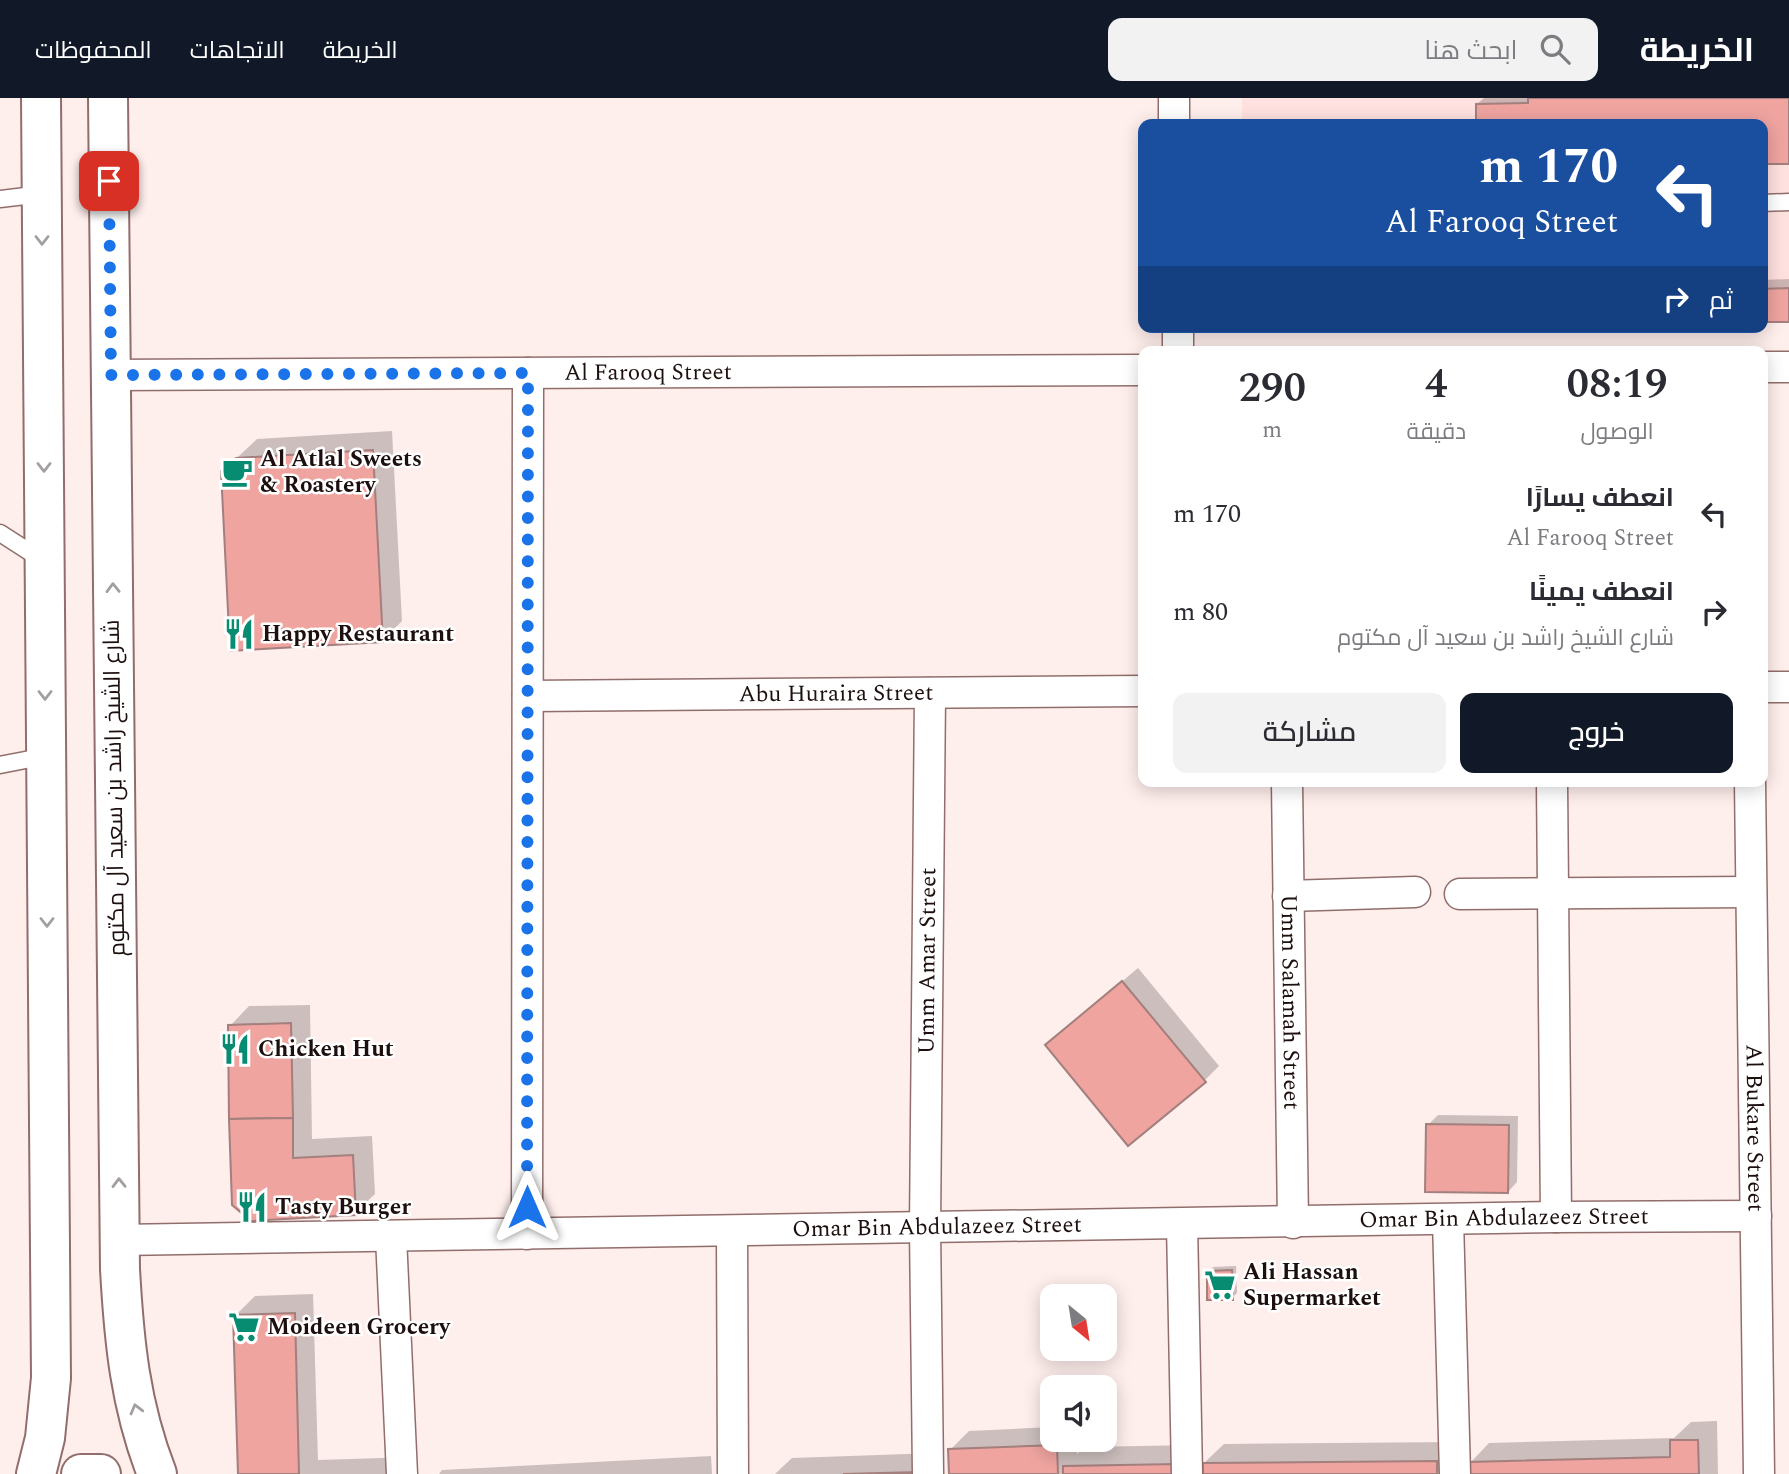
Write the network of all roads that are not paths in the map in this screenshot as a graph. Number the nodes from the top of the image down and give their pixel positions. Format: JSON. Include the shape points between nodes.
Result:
{"nodes":[{"id":1,"x":41,"y":98,"type":"edge"},
{"id":2,"x":108,"y":98,"type":"edge"},
{"id":3,"x":1174,"y":98,"type":"edge"},
{"id":4,"x":1174,"y":119,"type":"edge"},
{"id":5,"x":42,"y":194,"type":"junction"},
{"id":6,"x":0,"y":199,"type":"edge"},
{"id":7,"x":1789,"y":202,"type":"edge"},
{"id":8,"x":1768,"y":203,"type":"edge"},
{"id":9,"x":1789,"y":366,"type":"edge"},
{"id":10,"x":1768,"y":367,"type":"edge"},
{"id":11,"x":1138,"y":370,"type":"edge"},
{"id":12,"x":528,"y":373,"type":"junction"},
{"id":13,"x":111,"y":375,"type":"junction"},
{"id":14,"x":0,"y":533,"type":"edge"},
{"id":15,"x":44,"y":562,"type":"junction"},
{"id":16,"x":1768,"y":687,"type":"edge"},
{"id":17,"x":1789,"y":687,"type":"edge"},
{"id":18,"x":1138,"y":691,"type":"edge"},
{"id":19,"x":930,"y":693,"type":"junction"},
{"id":20,"x":528,"y":696,"type":"junction"},
{"id":21,"x":46,"y":756,"type":"junction"},
{"id":22,"x":0,"y":765,"type":"edge"},
{"id":23,"x":1287,"y":787,"type":"edge"},
{"id":24,"x":1552,"y":787,"type":"edge"},
{"id":25,"x":1750,"y":787,"type":"edge"},
{"id":26,"x":1415,"y":892,"type":"dead end"},
{"id":27,"x":1751,"y":892,"type":"junction"},
{"id":28,"x":1553,"y":893,"type":"junction"},
{"id":29,"x":1460,"y":894,"type":"dead end"},
{"id":30,"x":1288,"y":896,"type":"junction"},
{"id":31,"x":1755,"y":1216,"type":"junction"},
{"id":32,"x":1556,"y":1217,"type":"junction"},
{"id":33,"x":1448,"y":1220,"type":"junction"},
{"id":34,"x":1293,"y":1223,"type":"junction"},
{"id":35,"x":1182,"y":1224,"type":"junction"},
{"id":36,"x":925,"y":1228,"type":"junction"},
{"id":37,"x":732,"y":1232,"type":"junction"},
{"id":38,"x":527,"y":1234,"type":"junction"},
{"id":39,"x":391,"y":1237,"type":"junction"},
{"id":40,"x":120,"y":1240,"type":"junction"},
{"id":41,"x":36,"y":1474,"type":"edge"},
{"id":42,"x":81,"y":1474,"type":"edge"},
{"id":43,"x":101,"y":1474,"type":"edge"},
{"id":44,"x":157,"y":1474,"type":"edge"},
{"id":45,"x":402,"y":1474,"type":"edge"},
{"id":46,"x":733,"y":1474,"type":"edge"},
{"id":47,"x":928,"y":1474,"type":"edge"},
{"id":48,"x":1187,"y":1474,"type":"edge"},
{"id":49,"x":1455,"y":1474,"type":"edge"},
{"id":50,"x":1759,"y":1474,"type":"edge"}],
"edges":[{"from":1,"to":5,"type":"street"},
{"from":2,"to":13,"type":"street","name":"شارع الشيخ راشد بن سعيد آل مكتوم"},
{"from":3,"to":4,"type":"street"},
{"from":5,"to":6,"type":"lane"},
{"from":5,"to":15,"type":"street","one_way":true},
{"from":7,"to":8,"type":"lane"},
{"from":9,"to":10,"type":"street"},
{"from":11,"to":12,"type":"street","name":"Al Farooq Street"},
{"from":12,"to":13,"type":"street","name":"Al Farooq Street"},
{"from":12,"to":20,"type":"street"},
{"from":40,"to":13,"type":"street","name":"شارع الشيخ راشد بن سعيد آل مكتوم","one_way":true},
{"from":14,"to":15,"type":"lane"},
{"from":15,"to":21,"type":"street","one_way":true},
{"from":16,"to":17,"type":"street"},
{"from":18,"to":19,"type":"street","name":"Abu Huraira Street"},
{"from":19,"to":20,"type":"street","name":"Abu Huraira Street"},
{"from":19,"to":36,"type":"street","name":"Umm Amar Street"},
{"from":20,"to":38,"type":"street"},
{"from":21,"to":22,"type":"lane"},
{"from":21,"to":41,"type":"street","one_way":true,"via":[[51,1378]]},
{"from":23,"to":30,"type":"street","name":"Umm Salamah Street"},
{"from":24,"to":28,"type":"street"},
{"from":25,"to":27,"type":"street","name":"Al Bukare Street"},
{"from":26,"to":30,"type":"street"},
{"from":27,"to":28,"type":"street"},
{"from":27,"to":31,"type":"street","name":"Al Bukare Street"},
{"from":28,"to":29,"type":"street"},
{"from":28,"to":32,"type":"street"},
{"from":30,"to":34,"type":"street","name":"Umm Salamah Street"},
{"from":31,"to":32,"type":"street","name":"Omar Bin Abdulazeez Street"},
{"from":31,"to":50,"type":"street","name":"Al Bukare Street"},
{"from":32,"to":33,"type":"street","name":"Omar Bin Abdulazeez Street"},
{"from":33,"to":34,"type":"street","name":"Omar Bin Abdulazeez Street"},
{"from":33,"to":49,"type":"street"},
{"from":34,"to":35,"type":"street","name":"Omar Bin Abdulazeez Street"},
{"from":35,"to":36,"type":"street","name":"Omar Bin Abdulazeez Street"},
{"from":35,"to":48,"type":"street"},
{"from":36,"to":37,"type":"street","name":"Omar Bin Abdulazeez Street"},
{"from":36,"to":47,"type":"street","name":"Umm Amar Street"},
{"from":37,"to":38,"type":"street","name":"Omar Bin Abdulazeez Street"},
{"from":37,"to":46,"type":"street"},
{"from":38,"to":39,"type":"street","name":"Omar Bin Abdulazeez Street"},
{"from":39,"to":40,"type":"street","name":"Omar Bin Abdulazeez Street"},
{"from":39,"to":45,"type":"street"},
{"from":44,"to":40,"type":"street","name":"شارع الشيخ راشد بن سعيد آل مكتوم","one_way":true,"via":[[133,1401],[126,1357]]},
{"from":42,"to":43,"type":"street"}]}
